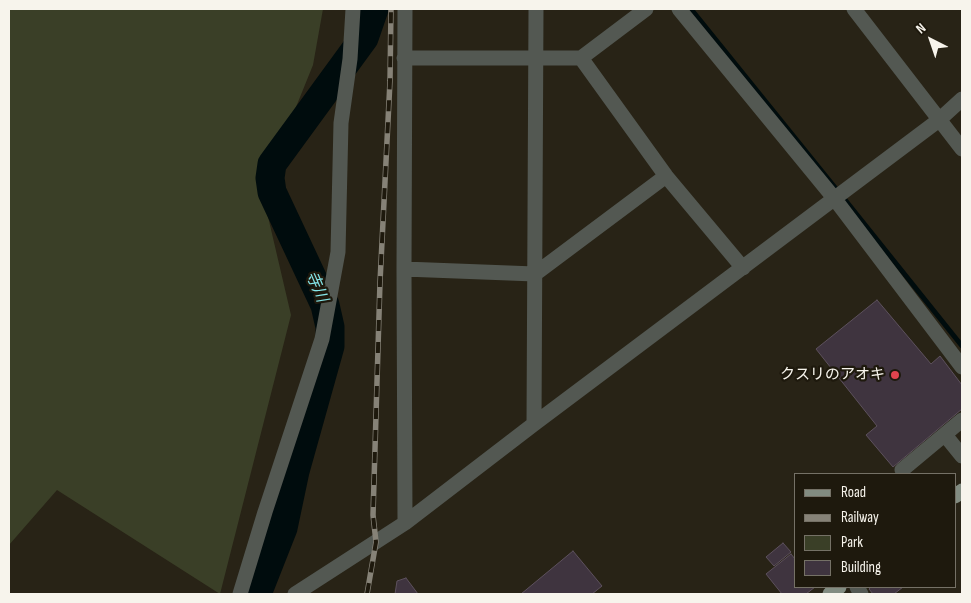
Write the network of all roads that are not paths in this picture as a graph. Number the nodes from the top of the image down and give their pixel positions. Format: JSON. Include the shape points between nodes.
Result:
{"nodes":[{"id":1,"x":353,"y":9,"type":"edge"},
{"id":2,"x":406,"y":9,"type":"edge"},
{"id":3,"x":536,"y":9,"type":"edge"},
{"id":4,"x":646,"y":9,"type":"edge"},
{"id":5,"x":679,"y":9,"type":"edge"},
{"id":6,"x":854,"y":9,"type":"edge"},
{"id":7,"x":404,"y":58,"type":"junction"},
{"id":8,"x":535,"y":58,"type":"junction"},
{"id":9,"x":581,"y":58,"type":"junction"},
{"id":10,"x":962,"y":99,"type":"edge"},
{"id":11,"x":939,"y":120,"type":"junction"},
{"id":12,"x":962,"y":150,"type":"edge"},
{"id":13,"x":666,"y":176,"type":"junction"},
{"id":14,"x":834,"y":198,"type":"junction"},
{"id":15,"x":743,"y":268,"type":"junction"},
{"id":16,"x":404,"y":269,"type":"junction"},
{"id":17,"x":535,"y":274,"type":"junction"},
{"id":18,"x":962,"y":367,"type":"edge"},
{"id":19,"x":962,"y":420,"type":"edge"},
{"id":20,"x":534,"y":424,"type":"junction"},
{"id":21,"x":945,"y":435,"type":"junction"},
{"id":22,"x":962,"y":456,"type":"edge"},
{"id":23,"x":902,"y":470,"type":"dead end"},
{"id":24,"x":405,"y":523,"type":"junction"},
{"id":25,"x":240,"y":594,"type":"edge"},
{"id":26,"x":295,"y":594,"type":"edge"}],
"edges":[{"from":1,"to":25,"type":"street","via":[[341,123],[338,252],[322,339]]},
{"from":2,"to":7,"type":"street"},
{"from":3,"to":8,"type":"street"},
{"from":4,"to":9,"type":"street"},
{"from":5,"to":14,"type":"street"},
{"from":6,"to":11,"type":"street"},
{"from":7,"to":8,"type":"street"},
{"from":7,"to":16,"type":"street"},
{"from":8,"to":9,"type":"street"},
{"from":8,"to":17,"type":"street"},
{"from":9,"to":13,"type":"street"},
{"from":10,"to":11,"type":"street"},
{"from":11,"to":12,"type":"street"},
{"from":11,"to":14,"type":"street"},
{"from":13,"to":15,"type":"street"},
{"from":13,"to":17,"type":"street"},
{"from":14,"to":15,"type":"street"},
{"from":14,"to":18,"type":"street"},
{"from":15,"to":20,"type":"street"},
{"from":16,"to":17,"type":"street"},
{"from":16,"to":24,"type":"street"},
{"from":17,"to":20,"type":"street"},
{"from":19,"to":21,"type":"street"},
{"from":20,"to":24,"type":"street"},
{"from":21,"to":22,"type":"street"},
{"from":21,"to":23,"type":"street"},
{"from":24,"to":26,"type":"street"}]}
